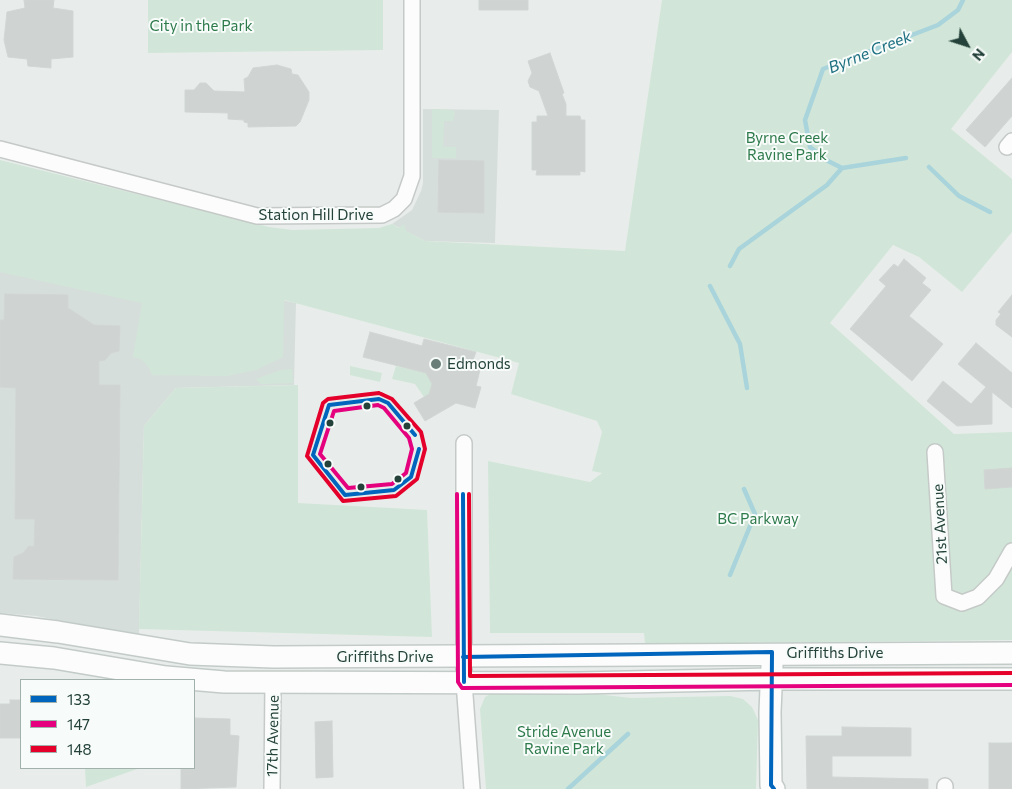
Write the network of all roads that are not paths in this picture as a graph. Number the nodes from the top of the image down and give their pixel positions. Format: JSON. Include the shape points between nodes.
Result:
{"nodes":[{"id":1,"x":412,"y":0,"type":"edge"},
{"id":2,"x":0,"y":149,"type":"edge"},
{"id":3,"x":464,"y":443,"type":"dead end"},
{"id":4,"x":935,"y":452,"type":"dead end"},
{"id":5,"x":1012,"y":551,"type":"edge"},
{"id":6,"x":0,"y":625,"type":"edge"},
{"id":7,"x":772,"y":652,"type":"junction"},
{"id":8,"x":1012,"y":652,"type":"edge"},
{"id":9,"x":0,"y":653,"type":"edge"},
{"id":10,"x":463,"y":657,"type":"junction"},
{"id":11,"x":189,"y":679,"type":"edge"},
{"id":12,"x":772,"y":679,"type":"junction"},
{"id":13,"x":1012,"y":679,"type":"edge"},
{"id":14,"x":195,"y":680,"type":"edge"},
{"id":15,"x":273,"y":682,"type":"junction"},
{"id":16,"x":464,"y":682,"type":"junction"},
{"id":17,"x":771,"y":788,"type":"edge"},
{"id":18,"x":272,"y":789,"type":"edge"},
{"id":19,"x":472,"y":789,"type":"edge"}],
"edges":[{"from":1,"to":2,"type":"street","name":"Station Hill Drive","via":[[412,176],[404,199],[394,210],[382,215],[257,216]]},
{"from":3,"to":10,"type":"street"},
{"from":4,"to":5,"type":"street","name":"21st Avenue","via":[[944,596],[962,603],[978,597],[996,579]]},
{"from":6,"to":10,"type":"main road","name":"Griffiths Drive","via":[[190,654]]},
{"from":7,"to":8,"type":"main road","name":"Griffiths Drive"},
{"from":7,"to":10,"type":"main road","name":"Griffiths Drive"},
{"from":7,"to":12,"type":"main road"},
{"from":9,"to":11,"type":"main road","name":"Griffiths Drive"},
{"from":10,"to":16,"type":"street"},
{"from":12,"to":13,"type":"main road","name":"Griffiths Drive"},
{"from":12,"to":16,"type":"main road","name":"Griffiths Drive"},
{"from":12,"to":17,"type":"main road"},
{"from":14,"to":15,"type":"main road","name":"Griffiths Drive"},
{"from":15,"to":16,"type":"main road","name":"Griffiths Drive"},
{"from":15,"to":18,"type":"street","name":"17th Avenue"},
{"from":16,"to":19,"type":"street"}]}
